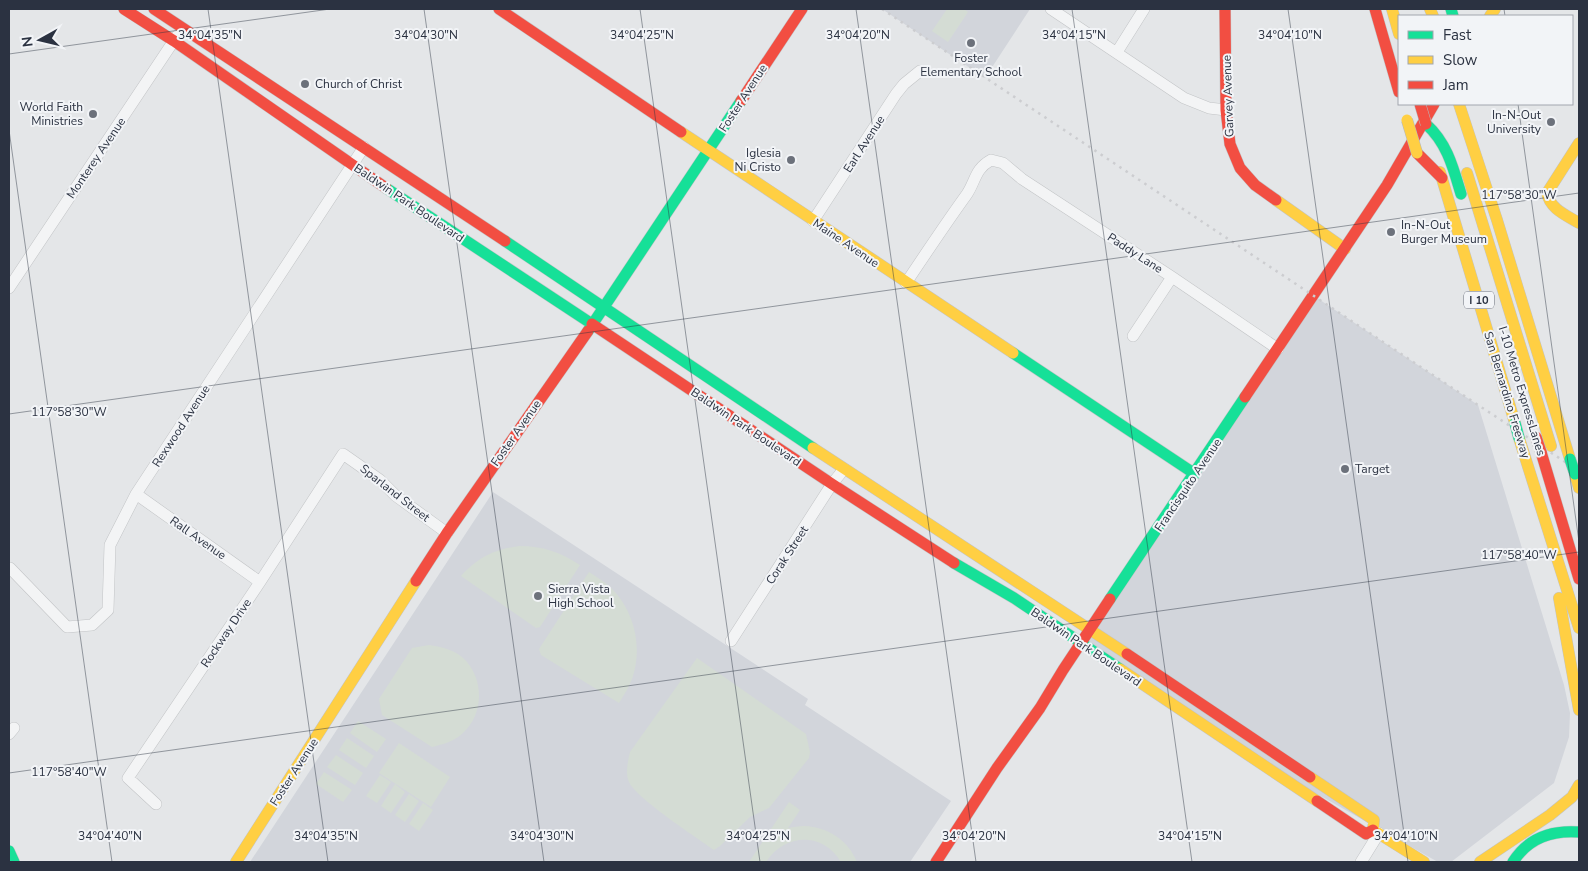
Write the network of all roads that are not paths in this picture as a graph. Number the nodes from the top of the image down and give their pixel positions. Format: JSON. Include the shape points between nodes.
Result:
{"nodes":[{"id":1,"x":124,"y":9,"type":"edge"},
{"id":2,"x":154,"y":9,"type":"edge"},
{"id":3,"x":498,"y":9,"type":"edge"},
{"id":4,"x":802,"y":9,"type":"edge"},
{"id":5,"x":1051,"y":9,"type":"edge"},
{"id":6,"x":1144,"y":9,"type":"edge"},
{"id":7,"x":1225,"y":9,"type":"edge"},
{"id":8,"x":1375,"y":9,"type":"edge"},
{"id":9,"x":1392,"y":9,"type":"edge"},
{"id":10,"x":183,"y":28,"type":"junction"},
{"id":11,"x":1398,"y":30,"type":"edge"},
{"id":12,"x":174,"y":41,"type":"junction"},
{"id":13,"x":1117,"y":52,"type":"junction"},
{"id":14,"x":920,"y":71,"type":"dead end"},
{"id":15,"x":1398,"y":89,"type":"edge"},
{"id":16,"x":1420,"y":105,"type":"edge"},
{"id":17,"x":1433,"y":105,"type":"edge"},
{"id":18,"x":1459,"y":105,"type":"edge"},
{"id":19,"x":1226,"y":110,"type":"junction"},
{"id":20,"x":1474,"y":113,"type":"dead end"},
{"id":21,"x":1406,"y":116,"type":"dead end"},
{"id":22,"x":1430,"y":130,"type":"junction"},
{"id":23,"x":1579,"y":143,"type":"edge"},
{"id":24,"x":364,"y":147,"type":"junction"},
{"id":25,"x":708,"y":151,"type":"junction"},
{"id":26,"x":1464,"y":161,"type":"dead end"},
{"id":27,"x":352,"y":165,"type":"junction"},
{"id":28,"x":1442,"y":178,"type":"junction"},
{"id":29,"x":1497,"y":220,"type":"junction"},
{"id":30,"x":813,"y":221,"type":"junction"},
{"id":31,"x":1579,"y":223,"type":"edge"},
{"id":32,"x":1344,"y":249,"type":"junction"},
{"id":33,"x":1172,"y":277,"type":"junction"},
{"id":34,"x":906,"y":283,"type":"junction"},
{"id":35,"x":9,"y":288,"type":"edge"},
{"id":36,"x":605,"y":307,"type":"junction"},
{"id":37,"x":592,"y":324,"type":"junction"},
{"id":38,"x":1133,"y":336,"type":"dead end"},
{"id":39,"x":1278,"y":349,"type":"junction"},
{"id":40,"x":1546,"y":449,"type":"junction"},
{"id":41,"x":343,"y":454,"type":"joint"},
{"id":42,"x":844,"y":469,"type":"junction"},
{"id":43,"x":1195,"y":474,"type":"junction"},
{"id":44,"x":832,"y":484,"type":"junction"},
{"id":45,"x":1579,"y":488,"type":"edge"},
{"id":46,"x":136,"y":494,"type":"junction"},
{"id":47,"x":1566,"y":495,"type":"dead end"},
{"id":48,"x":447,"y":532,"type":"junction"},
{"id":49,"x":1549,"y":534,"type":"junction"},
{"id":50,"x":10,"y":568,"type":"edge"},
{"id":51,"x":1579,"y":579,"type":"edge"},
{"id":52,"x":260,"y":582,"type":"junction"},
{"id":53,"x":1579,"y":628,"type":"edge"},
{"id":54,"x":1091,"y":630,"type":"junction"},
{"id":55,"x":731,"y":641,"type":"dead end"},
{"id":56,"x":1082,"y":643,"type":"junction"},
{"id":57,"x":1579,"y":710,"type":"edge"},
{"id":58,"x":1191,"y":717,"type":"junction"},
{"id":59,"x":1247,"y":735,"type":"junction"},
{"id":60,"x":1579,"y":785,"type":"edge"},
{"id":61,"x":156,"y":804,"type":"dead end"},
{"id":62,"x":1376,"y":831,"type":"junction"},
{"id":63,"x":1579,"y":832,"type":"edge"},
{"id":64,"x":1504,"y":847,"type":"junction"},
{"id":65,"x":9,"y":851,"type":"edge"},
{"id":66,"x":14,"y":862,"type":"edge"},
{"id":67,"x":236,"y":862,"type":"edge"},
{"id":68,"x":936,"y":862,"type":"edge"},
{"id":69,"x":1361,"y":862,"type":"edge"},
{"id":70,"x":1424,"y":862,"type":"edge"},
{"id":71,"x":1480,"y":862,"type":"edge"},
{"id":72,"x":1494,"y":862,"type":"edge"},
{"id":73,"x":1513,"y":862,"type":"edge"}],
"edges":[{"from":1,"to":12,"type":"main road","name":"Baldwin Park Boulevard"},
{"from":2,"to":10,"type":"main road","name":"Baldwin Park Boulevard"},
{"from":3,"to":25,"type":"main road","name":"Maine Avenue"},
{"from":4,"to":25,"type":"main road","name":"Foster Avenue"},
{"from":5,"to":13,"type":"street"},
{"from":6,"to":13,"type":"street"},
{"from":7,"to":19,"type":"main road","name":"Garvey Avenue"},
{"from":8,"to":15,"type":"main road"},
{"from":9,"to":11,"type":"main road"},
{"from":10,"to":12,"type":"street","name":"Monterey Avenue"},
{"from":10,"to":24,"type":"main road","name":"Baldwin Park Boulevard"},
{"from":12,"to":27,"type":"main road","name":"Baldwin Park Boulevard"},
{"from":12,"to":35,"type":"street","name":"Monterey Avenue"},
{"from":13,"to":19,"type":"street","via":[[1184,98],[1208,108]]},
{"from":14,"to":30,"type":"street","name":"Earl Avenue","via":[[896,94]]},
{"from":16,"to":22,"type":"main road","name":"San Bernardino Freeway","number":"I 10","bridge":true},
{"from":17,"to":32,"type":"main road","name":"Francisquito Avenue","via":[[1387,185]]},
{"from":18,"to":29,"type":"main road"},
{"from":19,"to":32,"type":"main road","name":"Garvey Avenue","via":[[1230,144],[1247,178]]},
{"from":20,"to":29,"type":"main road"},
{"from":21,"to":28,"type":"main road","bridge":true,"via":[[1416,153]]},
{"from":22,"to":28,"type":"main road","name":"San Bernardino Freeway","number":"I 10"},
{"from":22,"to":40,"type":"main road","name":"I-10 Metro ExpressLanes","bridge":true,"via":[[1448,149],[1536,437]]},
{"from":23,"to":31,"type":"main road","via":[[1547,193],[1550,205]]},
{"from":24,"to":27,"type":"street","name":"Rexwood Avenue"},
{"from":24,"to":36,"type":"main road","name":"Baldwin Park Boulevard"},
{"from":25,"to":30,"type":"main road","name":"Maine Avenue"},
{"from":25,"to":36,"type":"main road","name":"Foster Avenue"},
{"from":26,"to":40,"type":"main road","name":"I-10 Metro ExpressLanes"},
{"from":27,"to":37,"type":"main road","name":"Baldwin Park Boulevard"},
{"from":27,"to":46,"type":"street","name":"Rexwood Avenue"},
{"from":28,"to":49,"type":"main road","name":"San Bernardino Freeway","number":"I 10","bridge":true},
{"from":29,"to":45,"type":"main road","bridge":true},
{"from":30,"to":34,"type":"main road","name":"Maine Avenue"},
{"from":32,"to":39,"type":"main road","name":"Francisquito Avenue"},
{"from":33,"to":34,"type":"street","name":"Paddy Lane","via":[[1022,179],[1003,162],[991,160],[978,171],[970,189]]},
{"from":33,"to":38,"type":"street"},
{"from":33,"to":39,"type":"street","name":"Paddy Lane"},
{"from":34,"to":43,"type":"main road","name":"Maine Avenue"},
{"from":36,"to":37,"type":"main road","name":"Foster Avenue"},
{"from":36,"to":42,"type":"main road","name":"Baldwin Park Boulevard"},
{"from":37,"to":44,"type":"main road","name":"Baldwin Park Boulevard"},
{"from":37,"to":48,"type":"main road","name":"Foster Avenue"},
{"from":39,"to":43,"type":"main road","name":"Francisquito Avenue"},
{"from":40,"to":47,"type":"main road","name":"I-10 Metro ExpressLanes","via":[[1555,461]]},
{"from":40,"to":51,"type":"main road","name":"I-10 Metro ExpressLanes"},
{"from":41,"to":48,"type":"street","name":"Sparland Street"},
{"from":41,"to":52,"type":"street","name":"Rockway Drive"},
{"from":42,"to":44,"type":"street","name":"Corak Street"},
{"from":42,"to":54,"type":"main road","name":"Baldwin Park Boulevard"},
{"from":43,"to":54,"type":"main road","name":"Francisquito Avenue"},
{"from":44,"to":55,"type":"street","name":"Corak Street"},
{"from":44,"to":56,"type":"main road","name":"Baldwin Park Boulevard"},
{"from":46,"to":50,"type":"street","name":"Rexwood Avenue","via":[[110,546],[108,610],[92,625],[67,627]]},
{"from":46,"to":52,"type":"street","name":"Rall Avenue"},
{"from":48,"to":67,"type":"main road","name":"Foster Avenue"},
{"from":49,"to":53,"type":"main road","name":"San Bernardino Freeway","number":"I 10"},
{"from":49,"to":57,"type":"main road"},
{"from":52,"to":61,"type":"street","name":"Rockway Drive","via":[[128,778]]},
{"from":54,"to":56,"type":"main road","name":"Francisquito Avenue"},
{"from":54,"to":59,"type":"main road","name":"Baldwin Park Boulevard"},
{"from":56,"to":58,"type":"main road","name":"Baldwin Park Boulevard"},
{"from":56,"to":68,"type":"main road","name":"Francisquito Avenue"},
{"from":58,"to":59,"type":"main road"},
{"from":58,"to":62,"type":"main road","name":"Baldwin Park Boulevard","via":[[1366,834]]},
{"from":59,"to":62,"type":"main road","name":"Baldwin Park Boulevard","via":[[1374,820]]},
{"from":60,"to":64,"type":"main road","via":[[1562,806]]},
{"from":62,"to":69,"type":"street"},
{"from":62,"to":70,"type":"main road","name":"Baldwin Park Boulevard"},
{"from":63,"to":73,"type":"main road","via":[[1550,833],[1533,840],[1522,848]]},
{"from":64,"to":71,"type":"main road"},
{"from":64,"to":72,"type":"main road"},
{"from":65,"to":66,"type":"main road"}]}
